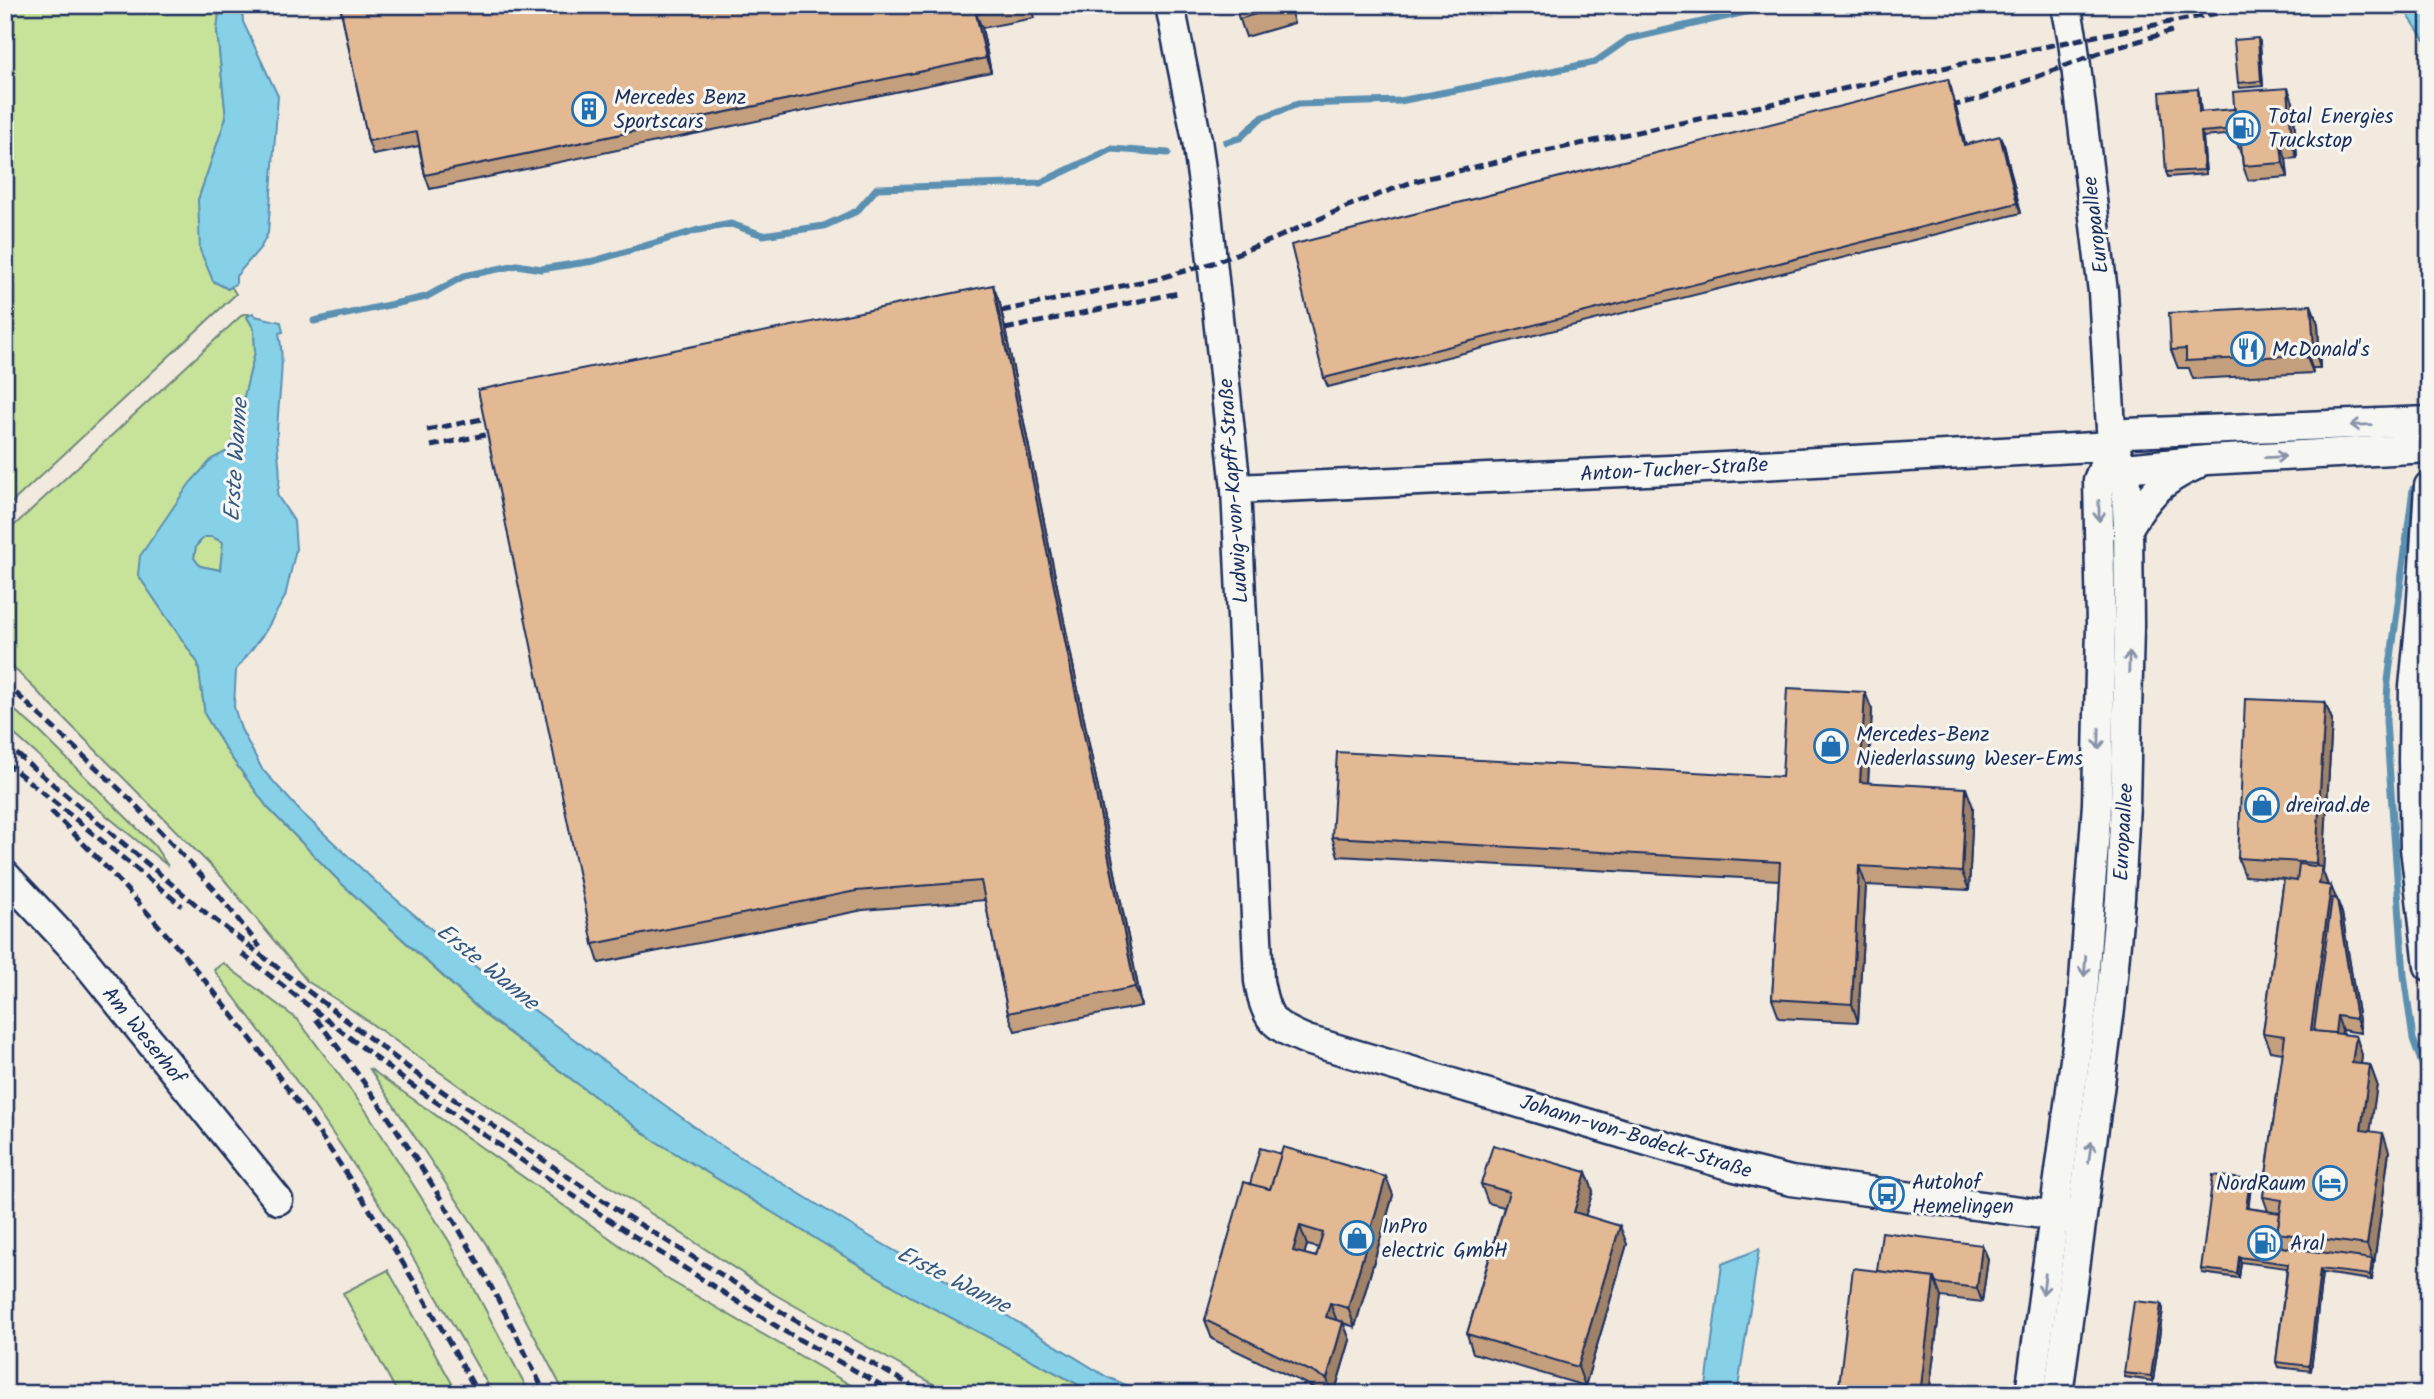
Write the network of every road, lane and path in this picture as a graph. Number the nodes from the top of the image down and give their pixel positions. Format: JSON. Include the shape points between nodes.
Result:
{"nodes":[{"id":1,"x":1170,"y":5,"type":"edge"},
{"id":2,"x":2066,"y":5,"type":"edge"},
{"id":3,"x":2429,"y":421,"type":"edge"},
{"id":4,"x":2429,"y":448,"type":"edge"},
{"id":5,"x":2119,"y":457,"type":"junction"},
{"id":6,"x":2207,"y":460,"type":"junction"},
{"id":7,"x":2429,"y":486,"type":"edge"},
{"id":8,"x":1236,"y":489,"type":"junction"},
{"id":9,"x":2128,"y":528,"type":"junction"},
{"id":10,"x":5,"y":875,"type":"edge"},
{"id":11,"x":2429,"y":966,"type":"edge"},
{"id":12,"x":1259,"y":981,"type":"joint"},
{"id":13,"x":278,"y":1200,"type":"dead end"},
{"id":14,"x":2052,"y":1216,"type":"junction"},
{"id":15,"x":2081,"y":1220,"type":"junction"},
{"id":16,"x":2030,"y":1394,"type":"edge"},
{"id":17,"x":2058,"y":1394,"type":"edge"}],
"edges":[{"from":1,"to":8,"type":"street","name":"Ludwig-von-Kapff-Straße","via":[[1208,213]]},
{"from":2,"to":5,"type":"street","name":"Europaallee"},
{"from":3,"to":5,"type":"street","one_way":true,"via":[[2127,433]]},
{"from":6,"to":4,"type":"street","name":"Anton-Tucher-Straße","one_way":true},
{"from":5,"to":6,"type":"street","name":"Anton-Tucher-Straße"},
{"from":5,"to":8,"type":"street","name":"Anton-Tucher-Straße"},
{"from":5,"to":9,"type":"street","name":"Europaallee"},
{"from":5,"to":14,"type":"street","name":"Europaallee","one_way":true,"via":[[2098,480],[2097,804],[2081,1008]]},
{"from":6,"to":9,"type":"street","via":[[2170,476]]},
{"from":7,"to":11,"type":"street","via":[[2413,761],[2415,848]]},
{"from":8,"to":12,"type":"street","name":"Ludwig-von-Kapff-Straße"},
{"from":15,"to":9,"type":"street","name":"Europaallee","one_way":true,"via":[[2120,898],[2129,652]]},
{"from":10,"to":13,"type":"street","name":"Am Weserhof","via":[[80,955]]},
{"from":12,"to":14,"type":"street","name":"Johann-von-Bodeck-Straße","via":[[1270,1020],[1307,1040],[1735,1167],[1791,1181]]},
{"from":14,"to":15,"type":"street"},
{"from":14,"to":16,"type":"street","name":"Europaallee","one_way":true},
{"from":15,"to":17,"type":"street","name":"Europaallee"}]}
